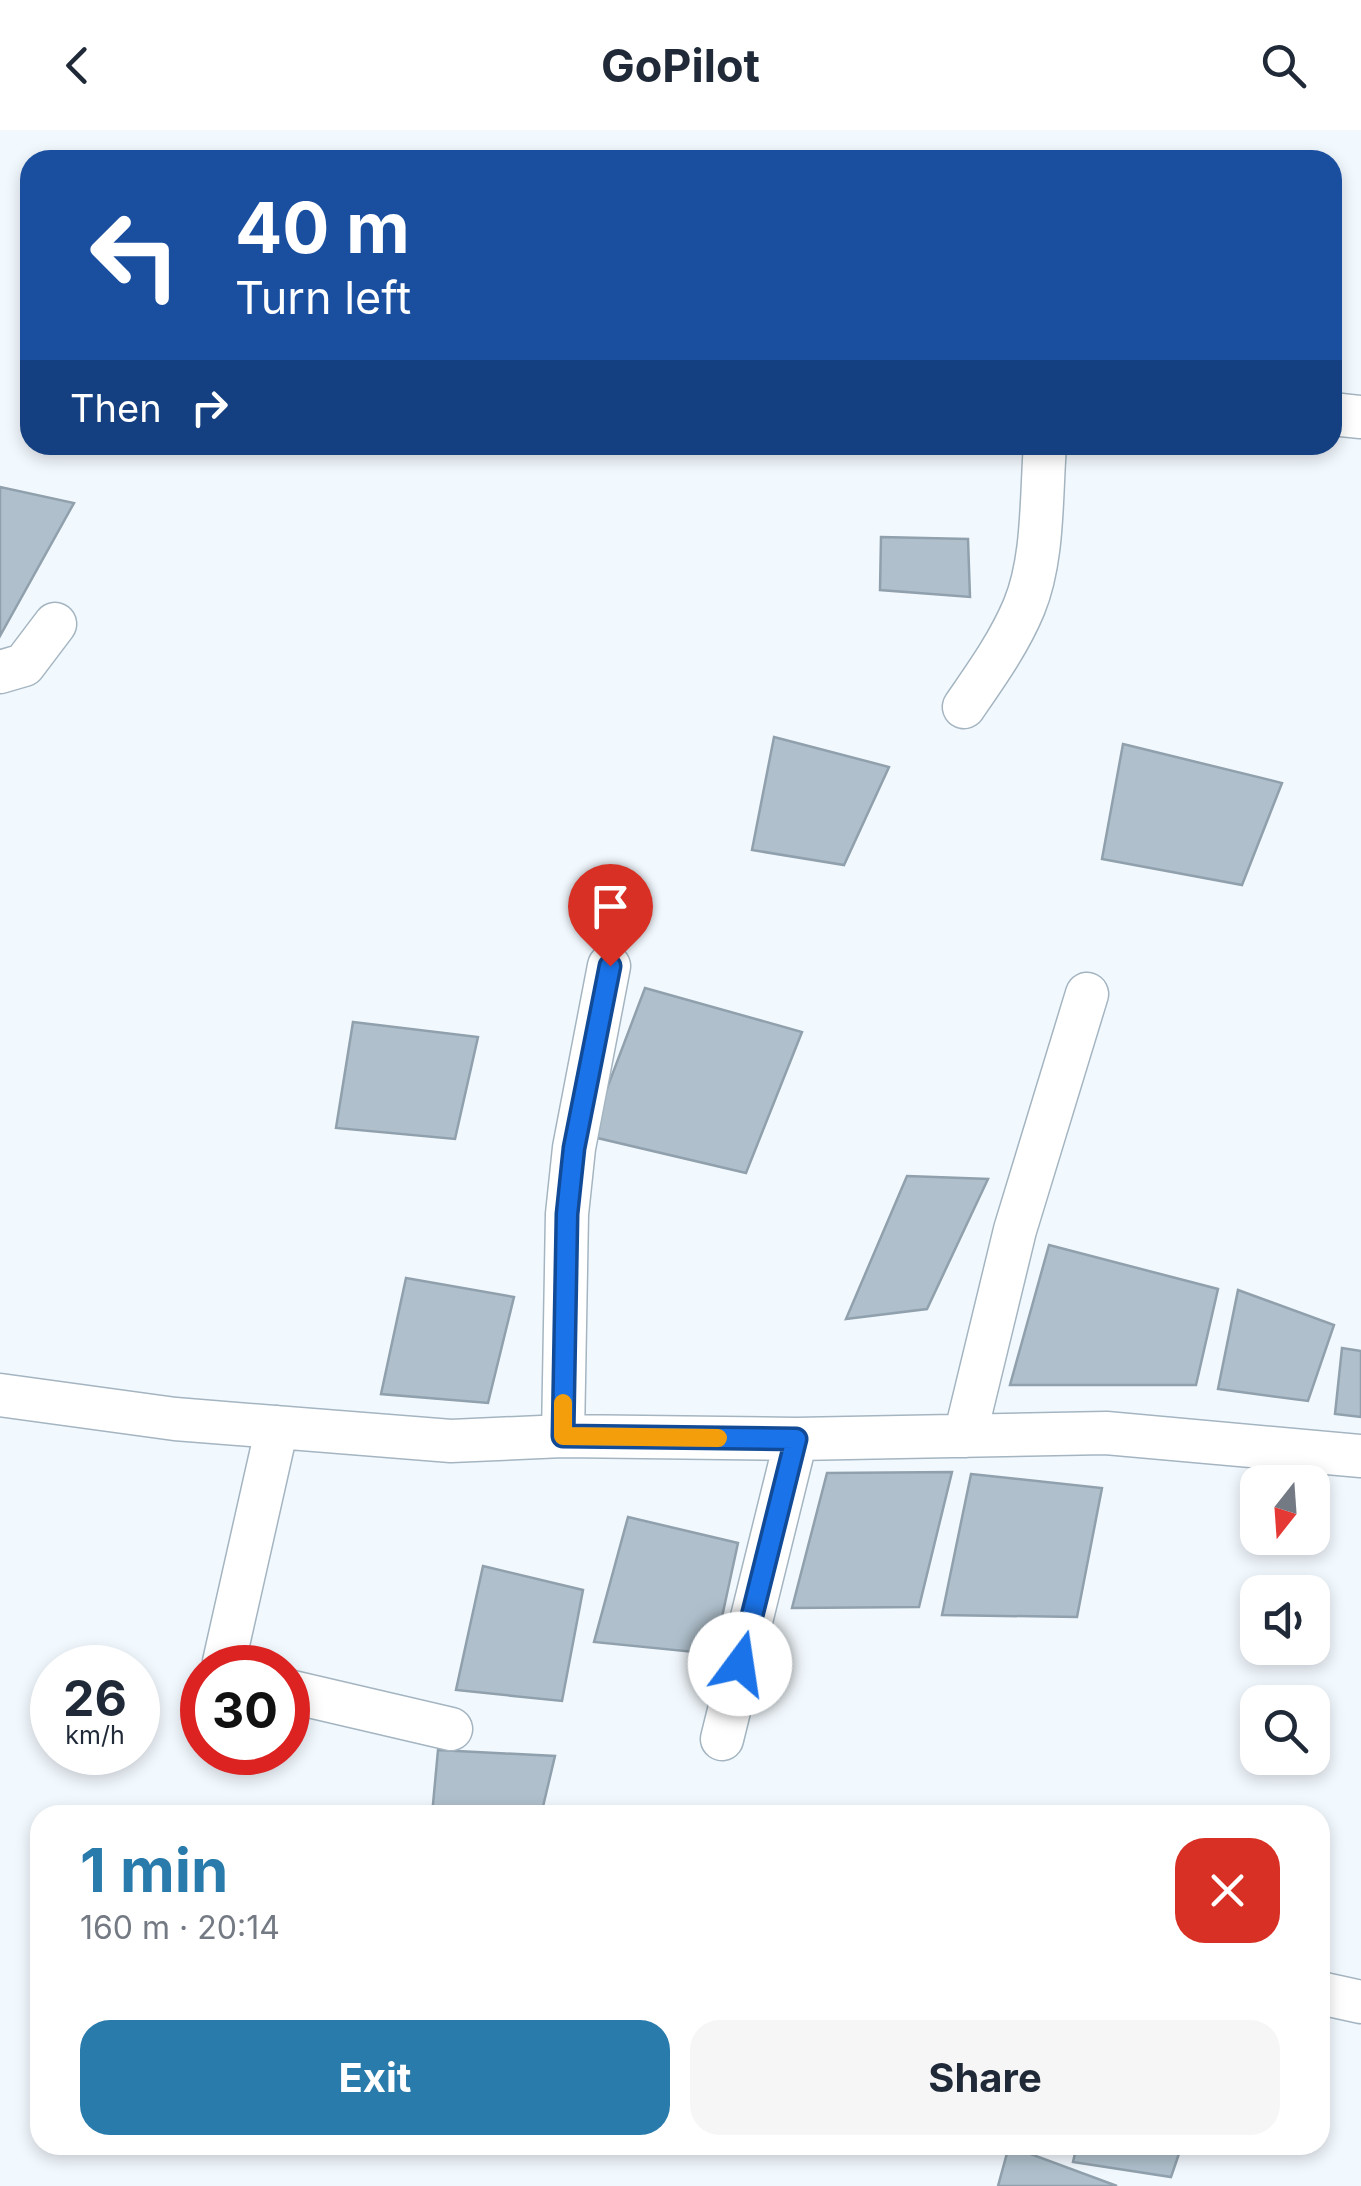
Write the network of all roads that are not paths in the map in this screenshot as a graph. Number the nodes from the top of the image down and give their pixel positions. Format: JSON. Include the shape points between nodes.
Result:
{"nodes":[{"id":1,"x":1044,"y":455,"type":"edge"},
{"id":2,"x":55,"y":624,"type":"dead end"},
{"id":3,"x":0,"y":672,"type":"edge"},
{"id":4,"x":964,"y":707,"type":"dead end"},
{"id":5,"x":610,"y":966,"type":"dead end"},
{"id":6,"x":1087,"y":994,"type":"dead end"},
{"id":7,"x":0,"y":1395,"type":"edge"},
{"id":8,"x":278,"y":1427,"type":"junction"},
{"id":9,"x":563,"y":1436,"type":"junction"},
{"id":10,"x":965,"y":1436,"type":"junction"},
{"id":11,"x":796,"y":1439,"type":"junction"},
{"id":12,"x":1361,"y":1456,"type":"edge"},
{"id":13,"x":228,"y":1645,"type":"edge"},
{"id":14,"x":310,"y":1696,"type":"edge"},
{"id":15,"x":451,"y":1729,"type":"dead end"},
{"id":16,"x":722,"y":1739,"type":"dead end"},
{"id":17,"x":1330,"y":1995,"type":"edge"},
{"id":18,"x":1361,"y":2002,"type":"edge"}],
"edges":[{"from":1,"to":4,"type":"street","via":[[1025,604]]},
{"from":2,"to":3,"type":"street","via":[[24,665]]},
{"from":5,"to":9,"type":"street","via":[[567,1214]]},
{"from":6,"to":10,"type":"street","via":[[1015,1230]]},
{"from":7,"to":8,"type":"street"},
{"from":8,"to":9,"type":"street","via":[[451,1441]]},
{"from":8,"to":13,"type":"street"},
{"from":9,"to":11,"type":"street"},
{"from":10,"to":11,"type":"street"},
{"from":10,"to":12,"type":"street","via":[[1106,1434]]},
{"from":11,"to":16,"type":"street"},
{"from":14,"to":15,"type":"street"},
{"from":17,"to":18,"type":"street"}]}
